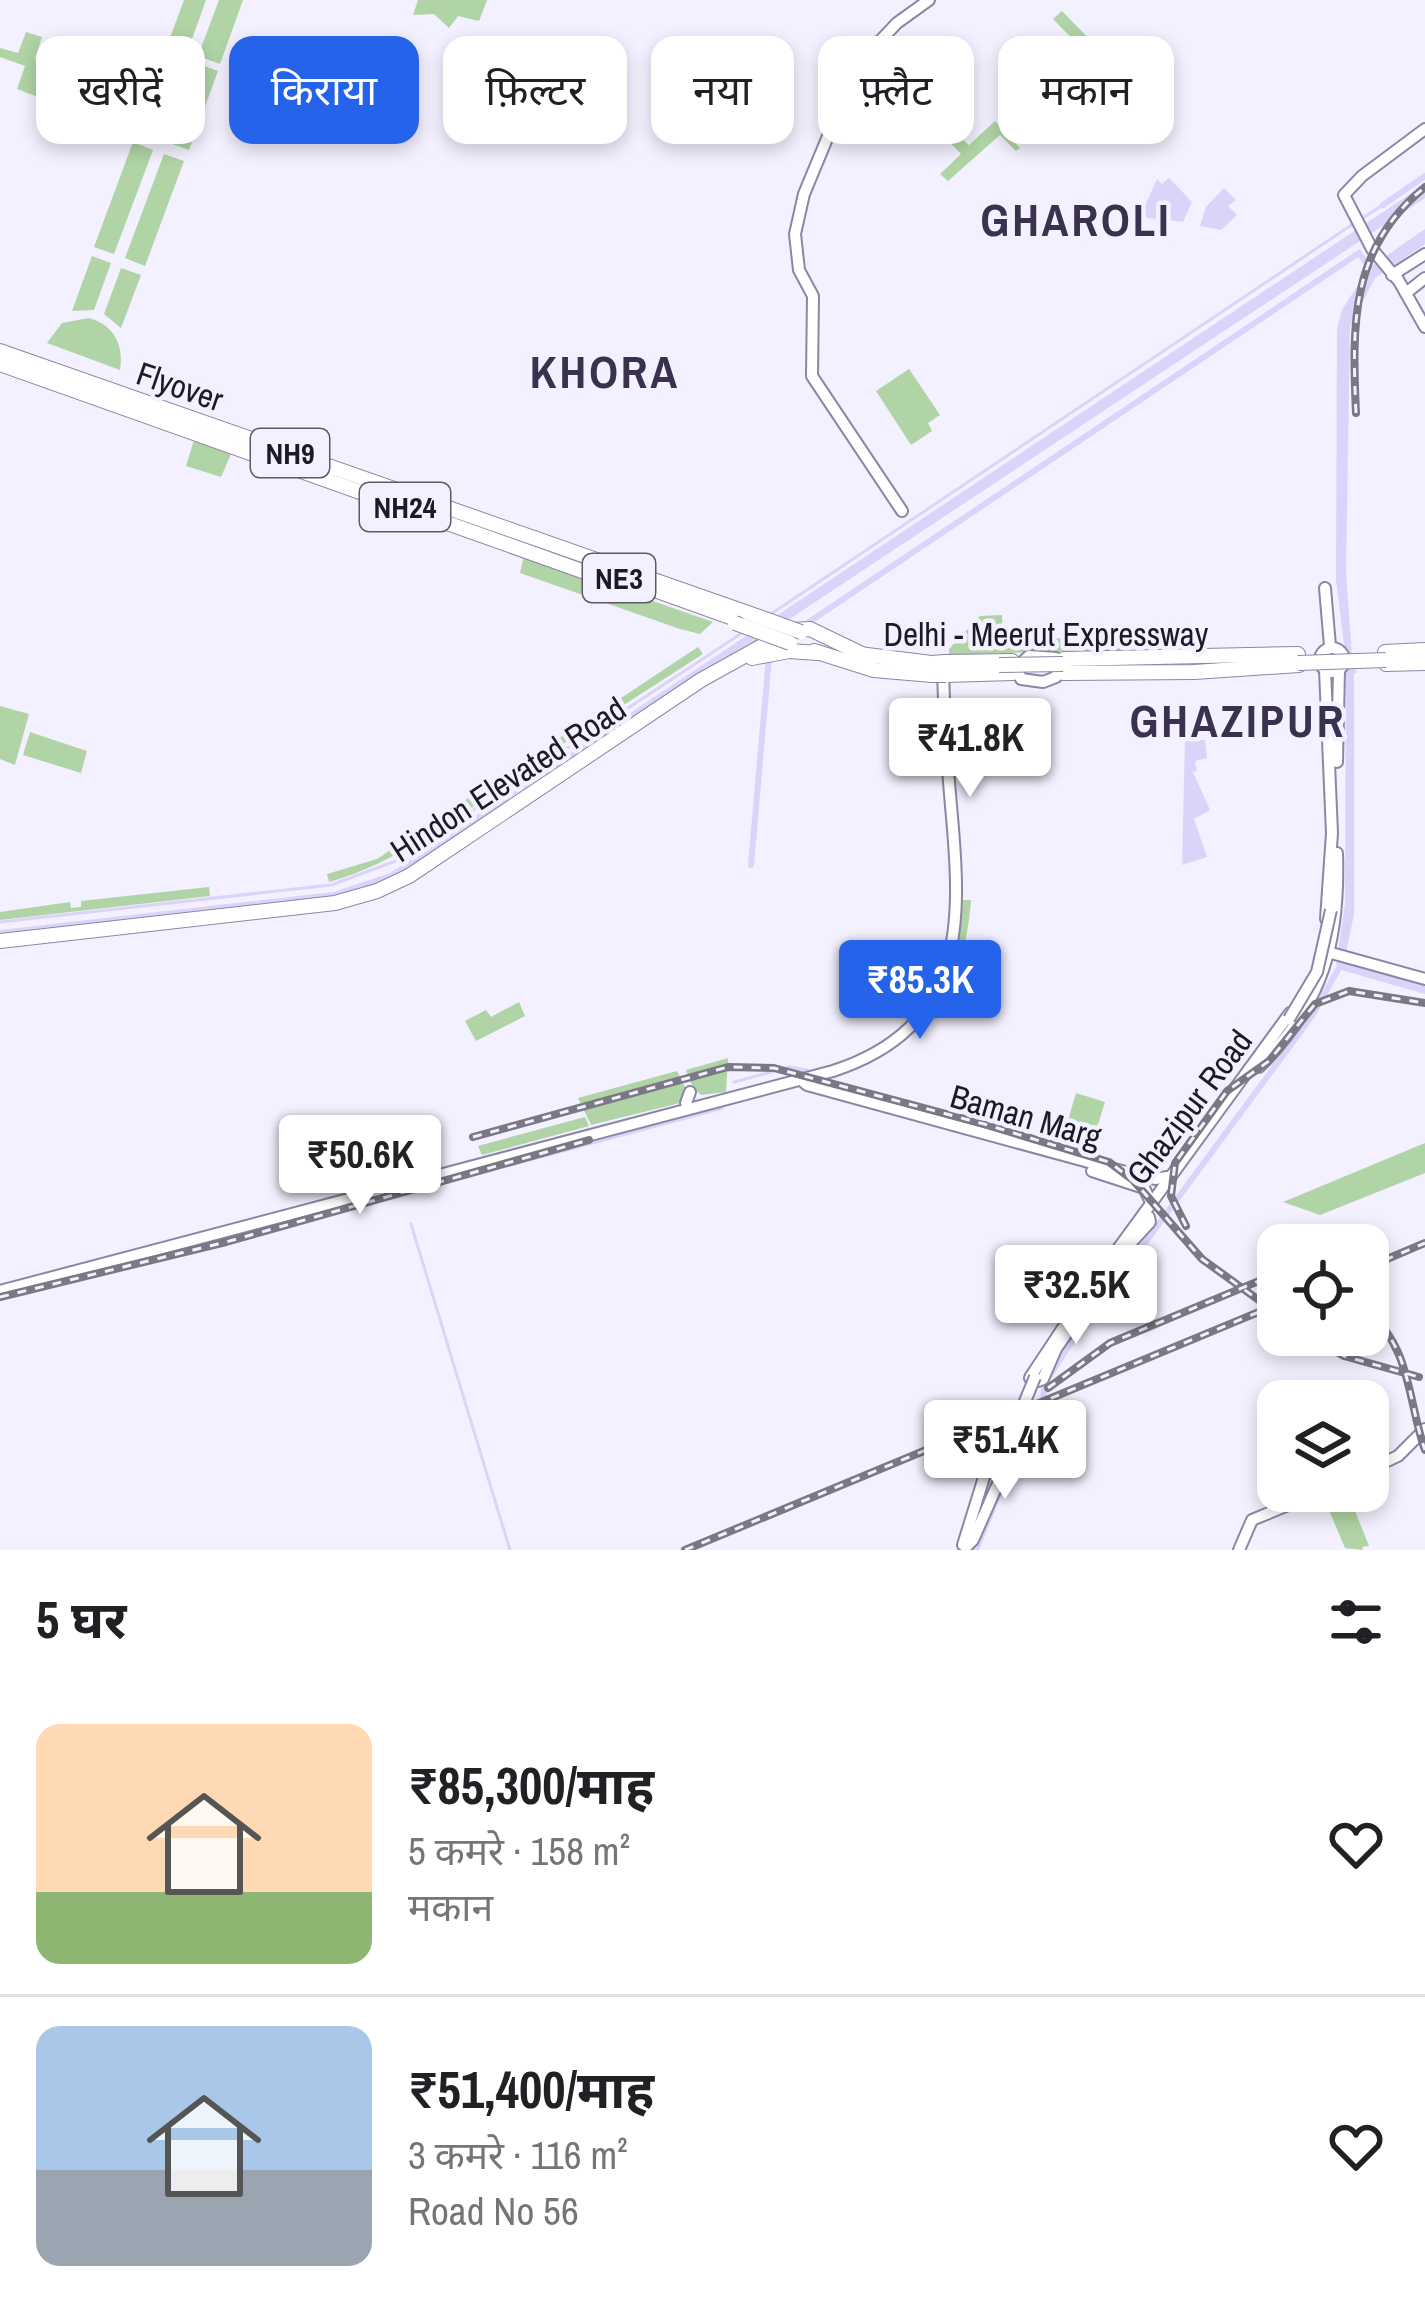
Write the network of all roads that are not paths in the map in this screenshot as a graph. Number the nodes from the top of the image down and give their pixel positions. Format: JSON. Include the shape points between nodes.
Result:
{"nodes":[{"id":1,"x":932,"y":0,"type":"edge"},
{"id":2,"x":1425,"y":129,"type":"edge"},
{"id":3,"x":1425,"y":255,"type":"edge"},
{"id":4,"x":1394,"y":275,"type":"junction"},
{"id":5,"x":1415,"y":288,"type":"edge"},
{"id":6,"x":1425,"y":327,"type":"edge"},
{"id":7,"x":0,"y":357,"type":"edge"},
{"id":8,"x":98,"y":393,"type":"junction"},
{"id":9,"x":902,"y":511,"type":"dead end"},
{"id":10,"x":495,"y":533,"type":"junction"},
{"id":11,"x":582,"y":563,"type":"junction"},
{"id":12,"x":656,"y":589,"type":"junction"},
{"id":13,"x":1325,"y":594,"type":"dead end"},
{"id":14,"x":732,"y":616,"type":"junction"},
{"id":15,"x":805,"y":641,"type":"junction"},
{"id":16,"x":1331,"y":646,"type":"dead end"},
{"id":17,"x":860,"y":656,"type":"junction"},
{"id":18,"x":1026,"y":657,"type":"junction"},
{"id":19,"x":1054,"y":657,"type":"junction"},
{"id":20,"x":1425,"y":657,"type":"edge"},
{"id":21,"x":1298,"y":660,"type":"junction"},
{"id":22,"x":1176,"y":662,"type":"junction"},
{"id":23,"x":1239,"y":662,"type":"junction"},
{"id":24,"x":939,"y":665,"type":"junction"},
{"id":25,"x":1140,"y":667,"type":"junction"},
{"id":26,"x":1333,"y":672,"type":"dead end"},
{"id":27,"x":1022,"y":679,"type":"junction"},
{"id":28,"x":1052,"y":680,"type":"junction"},
{"id":29,"x":941,"y":699,"type":"junction"},
{"id":30,"x":1334,"y":844,"type":"junction"},
{"id":31,"x":1332,"y":913,"type":"junction"},
{"id":32,"x":0,"y":943,"type":"edge"},
{"id":33,"x":1328,"y":948,"type":"junction"},
{"id":34,"x":1320,"y":972,"type":"junction"},
{"id":35,"x":1425,"y":977,"type":"edge"},
{"id":36,"x":903,"y":1028,"type":"junction"},
{"id":37,"x":1280,"y":1032,"type":"junction"},
{"id":38,"x":1258,"y":1067,"type":"junction"},
{"id":39,"x":796,"y":1080,"type":"junction"},
{"id":40,"x":820,"y":1088,"type":"junction"},
{"id":41,"x":1002,"y":1140,"type":"junction"},
{"id":42,"x":1085,"y":1167,"type":"junction"},
{"id":43,"x":1114,"y":1169,"type":"junction"},
{"id":44,"x":1172,"y":1174,"type":"junction"},
{"id":45,"x":1140,"y":1181,"type":"junction"},
{"id":46,"x":1151,"y":1202,"type":"junction"},
{"id":47,"x":1121,"y":1252,"type":"junction"},
{"id":48,"x":0,"y":1289,"type":"edge"},
{"id":49,"x":1088,"y":1291,"type":"junction"},
{"id":50,"x":1081,"y":1307,"type":"junction"},
{"id":51,"x":1033,"y":1377,"type":"junction"},
{"id":52,"x":1425,"y":1431,"type":"edge"},
{"id":53,"x":1389,"y":1460,"type":"edge"},
{"id":54,"x":1267,"y":1512,"type":"edge"},
{"id":55,"x":964,"y":1548,"type":"edge"},
{"id":56,"x":1238,"y":1550,"type":"edge"}],
"edges":[{"from":1,"to":9,"type":"main road","via":[[862,65],[803,201],[795,248],[813,296],[812,376]]},
{"from":2,"to":4,"type":"main road","via":[[1344,195]]},
{"from":3,"to":4,"type":"main road"},
{"from":4,"to":5,"type":"main road"},
{"from":5,"to":6,"type":"main road"},
{"from":7,"to":8,"type":"highway","number":"NH9"},
{"from":7,"to":11,"type":"highway","name":"Flyover","number":"NH9"},
{"from":8,"to":10,"type":"highway","name":"Delhi - Meerut Expressway","number":"NE3"},
{"from":8,"to":10,"type":"highway","number":"NH24"},
{"from":10,"to":11,"type":"highway","name":"Delhi - Meerut Expressway","number":"NE3"},
{"from":11,"to":12,"type":"highway"},
{"from":11,"to":12,"type":"highway","name":"Flyover"},
{"from":11,"to":14,"type":"highway","name":"Delhi - Meerut Expressway","number":"NE3"},
{"from":12,"to":14,"type":"highway"},
{"from":12,"to":14,"type":"highway"},
{"from":13,"to":16,"type":"main road"},
{"from":14,"to":15,"type":"highway","name":"Delhi - Meerut Expressway","number":"NE3","bridge":true},
{"from":15,"to":17,"type":"highway"},
{"from":15,"to":17,"type":"highway"},
{"from":15,"to":24,"type":"highway","name":"Delhi - Meerut Expressway","number":"NE3","via":[[864,659]]},
{"from":15,"to":29,"type":"main road","via":[[866,672],[927,679]]},
{"from":15,"to":32,"type":"highway","name":"Hindon Elevated Road","via":[[752,652],[376,891],[335,903]]},
{"from":15,"to":32,"type":"highway","name":"Hindon Elevated Road","via":[[716,675],[378,894],[334,907]]},
{"from":17,"to":24,"type":"main road"},
{"from":17,"to":25,"type":"highway","bridge":true},
{"from":18,"to":19,"type":"main road"},
{"from":18,"to":24,"type":"main road"},
{"from":18,"to":27,"type":"main road","via":[[1017,667]]},
{"from":19,"to":22,"type":"main road"},
{"from":19,"to":28,"type":"main road","via":[[1060,671]]},
{"from":20,"to":21,"type":"highway","name":"Delhi - Meerut Expressway","number":"NE3","bridge":true},
{"from":21,"to":22,"type":"highway"},
{"from":21,"to":22,"type":"highway","via":[[1217,671]]},
{"from":21,"to":23,"type":"highway","name":"Delhi - Meerut Expressway","number":"NE3"},
{"from":22,"to":23,"type":"highway"},
{"from":22,"to":25,"type":"highway"},
{"from":23,"to":24,"type":"highway","name":"Delhi - Meerut Expressway","number":"NE3","bridge":true},
{"from":24,"to":29,"type":"main road"},
{"from":25,"to":28,"type":"main road"},
{"from":26,"to":30,"type":"main road"},
{"from":27,"to":28,"type":"main road"},
{"from":27,"to":29,"type":"main road","via":[[959,677]]},
{"from":29,"to":36,"type":"main road","via":[[953,923],[939,975]]},
{"from":30,"to":31,"type":"main road"},
{"from":30,"to":33,"type":"main road"},
{"from":31,"to":37,"type":"main road","bridge":true,"via":[[1314,980]]},
{"from":31,"to":38,"type":"main road","bridge":true,"via":[[1316,982]]},
{"from":33,"to":34,"type":"main road"},
{"from":33,"to":35,"type":"main road"},
{"from":34,"to":37,"type":"main road","name":"Ghazipur Road"},
{"from":34,"to":38,"type":"main road","via":[[1298,1020]]},
{"from":36,"to":39,"type":"main road","via":[[857,1058]]},
{"from":36,"to":40,"type":"main road"},
{"from":37,"to":44,"type":"main road","name":"Ghazipur Road"},
{"from":38,"to":47,"type":"main road","name":"Ghazipur Road"},
{"from":39,"to":40,"type":"main road","name":"Baman Marg"},
{"from":39,"to":48,"type":"main road"},
{"from":39,"to":48,"type":"main road","via":[[690,1095]]},
{"from":40,"to":41,"type":"main road","name":"Baman Marg"},
{"from":41,"to":42,"type":"main road","name":"Baman Marg"},
{"from":41,"to":43,"type":"main road","name":"Baman Marg"},
{"from":42,"to":43,"type":"main road"},
{"from":42,"to":45,"type":"main road","name":"Baman Marg"},
{"from":43,"to":45,"type":"main road","name":"Baman Marg"},
{"from":44,"to":45,"type":"main road","name":"Baman Marg"},
{"from":44,"to":46,"type":"main road","name":"Ghazipur Road"},
{"from":45,"to":46,"type":"main road"},
{"from":46,"to":47,"type":"main road","name":"Ghazipur Road"},
{"from":47,"to":49,"type":"main road"},
{"from":47,"to":49,"type":"main road"},
{"from":47,"to":50,"type":"main road","name":"Ghazipur Road"},
{"from":49,"to":49,"type":"main road","via":[[1042,1380],[1027,1376],[1036,1351]]},
{"from":49,"to":50,"type":"main road"},
{"from":49,"to":51,"type":"main road"},
{"from":50,"to":51,"type":"main road","name":"Ghazipur Road"},
{"from":51,"to":55,"type":"main road","bridge":true},
{"from":52,"to":53,"type":"main road"},
{"from":54,"to":56,"type":"main road","via":[[1250,1519]]},
{"from":55,"to":55,"type":"main road","via":[[993,1448],[998,1446],[1011,1454]]}]}
